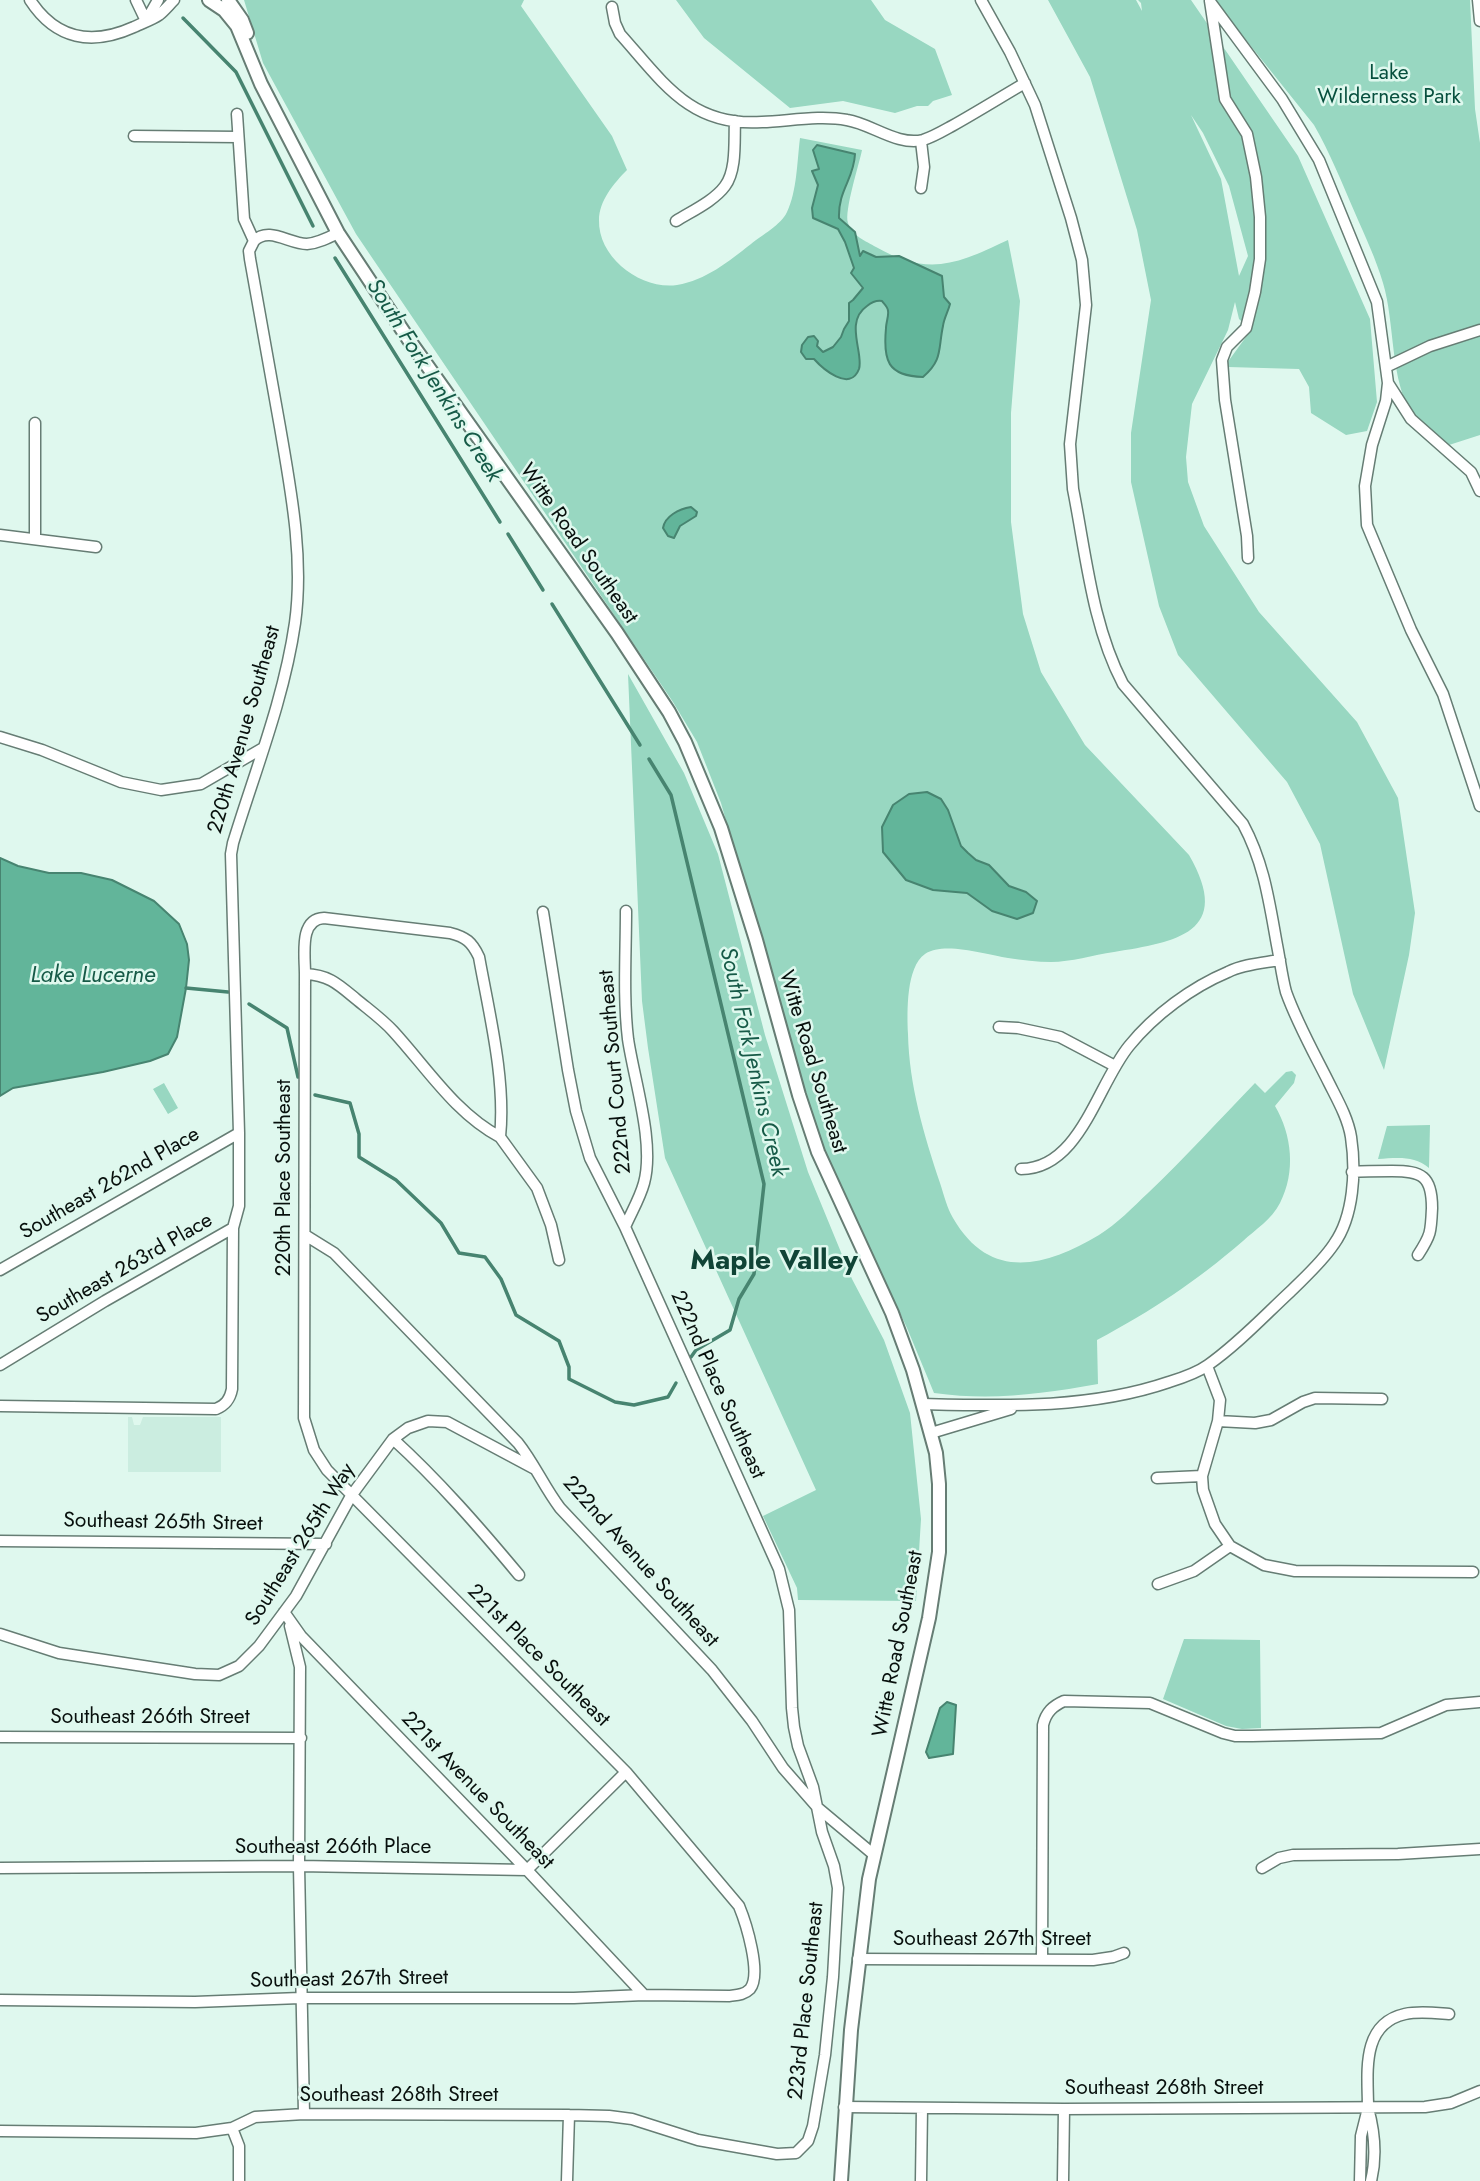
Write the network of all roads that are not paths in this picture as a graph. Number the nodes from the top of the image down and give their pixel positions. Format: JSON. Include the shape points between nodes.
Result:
{"nodes":[{"id":1,"x":30,"y":0,"type":"edge"},
{"id":2,"x":136,"y":0,"type":"edge"},
{"id":3,"x":158,"y":0,"type":"edge"},
{"id":4,"x":174,"y":0,"type":"edge"},
{"id":5,"x":209,"y":0,"type":"edge"},
{"id":6,"x":228,"y":0,"type":"edge"},
{"id":7,"x":981,"y":0,"type":"edge"},
{"id":8,"x":1478,"y":0,"type":"edge"},
{"id":9,"x":1209,"y":1,"type":"edge"},
{"id":10,"x":612,"y":7,"type":"dead end"},
{"id":11,"x":146,"y":21,"type":"junction"},
{"id":12,"x":1480,"y":21,"type":"edge"},
{"id":13,"x":253,"y":64,"type":"junction"},
{"id":14,"x":1025,"y":83,"type":"junction"},
{"id":15,"x":237,"y":114,"type":"dead end"},
{"id":16,"x":735,"y":121,"type":"junction"},
{"id":17,"x":134,"y":136,"type":"dead end"},
{"id":18,"x":238,"y":137,"type":"junction"},
{"id":19,"x":921,"y":141,"type":"junction"},
{"id":20,"x":921,"y":188,"type":"dead end"},
{"id":21,"x":676,"y":220,"type":"dead end"},
{"id":22,"x":338,"y":233,"type":"junction"},
{"id":23,"x":254,"y":241,"type":"junction"},
{"id":24,"x":1480,"y":330,"type":"edge"},
{"id":25,"x":1386,"y":367,"type":"junction"},
{"id":26,"x":1388,"y":383,"type":"junction"},
{"id":27,"x":36,"y":423,"type":"dead end"},
{"id":28,"x":1480,"y":491,"type":"edge"},
{"id":29,"x":0,"y":535,"type":"edge"},
{"id":30,"x":35,"y":538,"type":"junction"},
{"id":31,"x":96,"y":547,"type":"dead end"},
{"id":32,"x":1248,"y":558,"type":"dead end"},
{"id":33,"x":0,"y":737,"type":"edge"},
{"id":34,"x":263,"y":748,"type":"junction"},
{"id":35,"x":1480,"y":806,"type":"edge"},
{"id":36,"x":626,"y":911,"type":"dead end"},
{"id":37,"x":543,"y":912,"type":"dead end"},
{"id":38,"x":1280,"y":960,"type":"junction"},
{"id":39,"x":304,"y":974,"type":"junction"},
{"id":40,"x":999,"y":1027,"type":"dead end"},
{"id":41,"x":1115,"y":1066,"type":"junction"},
{"id":42,"x":239,"y":1133,"type":"junction"},
{"id":43,"x":500,"y":1137,"type":"junction"},
{"id":44,"x":1020,"y":1168,"type":"dead end"},
{"id":45,"x":1352,"y":1171,"type":"junction"},
{"id":46,"x":625,"y":1227,"type":"junction"},
{"id":47,"x":233,"y":1228,"type":"junction"},
{"id":48,"x":305,"y":1235,"type":"junction"},
{"id":49,"x":1418,"y":1255,"type":"dead end"},
{"id":50,"x":559,"y":1260,"type":"dead end"},
{"id":51,"x":0,"y":1270,"type":"edge"},
{"id":52,"x":0,"y":1365,"type":"edge"},
{"id":53,"x":1207,"y":1366,"type":"junction"},
{"id":54,"x":1382,"y":1399,"type":"dead end"},
{"id":55,"x":923,"y":1404,"type":"junction"},
{"id":56,"x":0,"y":1406,"type":"edge"},
{"id":57,"x":1022,"y":1406,"type":"junction"},
{"id":58,"x":1218,"y":1421,"type":"junction"},
{"id":59,"x":931,"y":1433,"type":"junction"},
{"id":60,"x":309,"y":1435,"type":"joint"},
{"id":61,"x":393,"y":1440,"type":"junction"},
{"id":62,"x":535,"y":1469,"type":"junction"},
{"id":63,"x":1202,"y":1476,"type":"junction"},
{"id":64,"x":1157,"y":1478,"type":"dead end"},
{"id":65,"x":351,"y":1496,"type":"junction"},
{"id":66,"x":0,"y":1541,"type":"edge"},
{"id":67,"x":326,"y":1544,"type":"junction"},
{"id":68,"x":1230,"y":1546,"type":"junction"},
{"id":69,"x":1473,"y":1572,"type":"dead end"},
{"id":70,"x":519,"y":1575,"type":"dead end"},
{"id":71,"x":1158,"y":1584,"type":"dead end"},
{"id":72,"x":284,"y":1612,"type":"junction"},
{"id":73,"x":0,"y":1634,"type":"edge"},
{"id":74,"x":1480,"y":1702,"type":"edge"},
{"id":75,"x":0,"y":1737,"type":"edge"},
{"id":76,"x":300,"y":1738,"type":"junction"},
{"id":77,"x":626,"y":1772,"type":"junction"},
{"id":78,"x":818,"y":1808,"type":"junction"},
{"id":79,"x":1480,"y":1849,"type":"edge"},
{"id":80,"x":873,"y":1854,"type":"junction"},
{"id":81,"x":299,"y":1866,"type":"junction"},
{"id":82,"x":0,"y":1868,"type":"edge"},
{"id":83,"x":1262,"y":1868,"type":"dead end"},
{"id":84,"x":527,"y":1870,"type":"junction"},
{"id":85,"x":739,"y":1906,"type":"joint"},
{"id":86,"x":1124,"y":1953,"type":"dead end"},
{"id":87,"x":858,"y":1959,"type":"junction"},
{"id":88,"x":1042,"y":1959,"type":"junction"},
{"id":89,"x":644,"y":1995,"type":"junction"},
{"id":90,"x":300,"y":1998,"type":"junction"},
{"id":91,"x":0,"y":2000,"type":"edge"},
{"id":92,"x":1449,"y":2014,"type":"dead end"},
{"id":93,"x":1480,"y":2091,"type":"edge"},
{"id":94,"x":845,"y":2107,"type":"junction"},
{"id":95,"x":922,"y":2108,"type":"junction"},
{"id":96,"x":1368,"y":2108,"type":"junction"},
{"id":97,"x":1064,"y":2109,"type":"junction"},
{"id":98,"x":303,"y":2114,"type":"junction"},
{"id":99,"x":569,"y":2115,"type":"junction"},
{"id":100,"x":232,"y":2127,"type":"junction"},
{"id":101,"x":0,"y":2131,"type":"edge"},
{"id":102,"x":796,"y":2153,"type":"joint"},
{"id":103,"x":239,"y":2181,"type":"edge"},
{"id":104,"x":567,"y":2181,"type":"edge"},
{"id":105,"x":841,"y":2181,"type":"edge"},
{"id":106,"x":921,"y":2181,"type":"edge"},
{"id":107,"x":1063,"y":2181,"type":"edge"},
{"id":108,"x":1360,"y":2181,"type":"edge"},
{"id":109,"x":1371,"y":2181,"type":"edge"}],
"edges":[{"from":1,"to":11,"type":"street","via":[[56,28],[79,37],[108,37]]},
{"from":2,"to":11,"type":"street"},
{"from":3,"to":11,"type":"street"},
{"from":4,"to":11,"type":"street"},
{"from":5,"to":13,"type":"street","name":"Witte Road Southeast","via":[[236,26]]},
{"from":6,"to":13,"type":"street","name":"Witte Road Southeast","via":[[245,27]]},
{"from":7,"to":14,"type":"street"},
{"from":8,"to":12,"type":"street"},
{"from":9,"to":25,"type":"street","via":[[1282,99],[1319,160],[1377,302]]},
{"from":9,"to":32,"type":"street","via":[[1225,99],[1247,134],[1261,216],[1260,259],[1246,328],[1227,347],[1222,360]]},
{"from":10,"to":16,"type":"street","via":[[620,34],[674,95],[702,112]]},
{"from":13,"to":22,"type":"street","name":"Witte Road Southeast"},
{"from":14,"to":19,"type":"street"},
{"from":14,"to":38,"type":"street","via":[[1071,218],[1083,271],[1086,305],[1071,466],[1103,636],[1123,684],[1243,824],[1262,868]]},
{"from":15,"to":18,"type":"street","name":"220th Avenue Southeast"},
{"from":16,"to":19,"type":"street","via":[[830,118]]},
{"from":16,"to":21,"type":"street","via":[[732,168],[726,185],[715,197]]},
{"from":17,"to":18,"type":"street"},
{"from":18,"to":23,"type":"street","name":"220th Avenue Southeast","via":[[243,219]]},
{"from":19,"to":20,"type":"street"},
{"from":22,"to":23,"type":"street","via":[[316,243],[295,243],[265,234]]},
{"from":22,"to":55,"type":"street","name":"Witte Road Southeast","via":[[617,633],[685,742],[721,828],[818,1152],[892,1313]]},
{"from":23,"to":34,"type":"street","name":"220th Avenue Southeast","via":[[250,259],[288,477],[297,564],[295,621]]},
{"from":24,"to":25,"type":"street"},
{"from":25,"to":26,"type":"street"},
{"from":26,"to":28,"type":"street","via":[[1411,419],[1471,472]]},
{"from":26,"to":35,"type":"street","via":[[1365,486],[1367,525],[1443,694]]},
{"from":27,"to":30,"type":"street"},
{"from":29,"to":30,"type":"street"},
{"from":30,"to":31,"type":"street"},
{"from":33,"to":34,"type":"street","via":[[121,782],[161,790],[201,784]]},
{"from":34,"to":42,"type":"street","name":"220th Avenue Southeast","via":[[231,855]]},
{"from":36,"to":46,"type":"street","name":"222nd Court Southeast","via":[[628,1038],[646,1156],[644,1182]]},
{"from":37,"to":46,"type":"street","name":"222nd Place Southeast","via":[[576,1111],[590,1157]]},
{"from":38,"to":41,"type":"street","via":[[1230,971],[1207,982],[1150,1024]]},
{"from":38,"to":45,"type":"street","via":[[1296,1016],[1351,1135]]},
{"from":39,"to":43,"type":"street","via":[[332,979],[388,1025],[443,1090],[478,1124]]},
{"from":39,"to":43,"type":"street","name":"220th Place Southeast","via":[[305,935],[316,918],[468,939],[479,957],[494,1040],[503,1113]]},
{"from":39,"to":48,"type":"street","name":"220th Place Southeast"},
{"from":40,"to":41,"type":"street","via":[[1059,1037]]},
{"from":41,"to":44,"type":"street","via":[[1062,1153],[1044,1165]]},
{"from":42,"to":47,"type":"street","name":"220th Avenue Southeast","via":[[239,1206]]},
{"from":42,"to":51,"type":"street","name":"Southeast 262nd Place"},
{"from":43,"to":50,"type":"street","via":[[537,1188]]},
{"from":45,"to":49,"type":"street","via":[[1408,1171],[1426,1179],[1432,1193],[1432,1231]]},
{"from":45,"to":53,"type":"street","via":[[1346,1219],[1335,1243],[1311,1271]]},
{"from":46,"to":78,"type":"street","name":"222nd Place Southeast","via":[[779,1569],[789,1610],[794,1727]]},
{"from":47,"to":52,"type":"street","name":"Southeast 263rd Place"},
{"from":47,"to":56,"type":"street","name":"220th Avenue Southeast","via":[[232,1389],[226,1404],[216,1409]]},
{"from":48,"to":60,"type":"street","name":"220th Place Southeast","via":[[304,1418]]},
{"from":48,"to":62,"type":"street","name":"222nd Avenue Southeast","via":[[334,1253],[518,1443]]},
{"from":53,"to":57,"type":"street","via":[[1122,1394]]},
{"from":53,"to":58,"type":"street","via":[[1220,1395]]},
{"from":54,"to":58,"type":"street","via":[[1315,1398],[1271,1420]]},
{"from":55,"to":57,"type":"street"},
{"from":55,"to":59,"type":"street","name":"Witte Road Southeast"},
{"from":57,"to":59,"type":"street"},
{"from":58,"to":63,"type":"street"},
{"from":59,"to":80,"type":"street","name":"Witte Road Southeast","via":[[939,1484],[936,1577]]},
{"from":60,"to":65,"type":"street","name":"221st Place Southeast","via":[[319,1460]]},
{"from":61,"to":62,"type":"street","name":"Southeast 265th Way","via":[[418,1423],[447,1422]]},
{"from":61,"to":65,"type":"street","name":"Southeast 265th Way"},
{"from":61,"to":70,"type":"street","via":[[464,1509]]},
{"from":62,"to":78,"type":"street","name":"222nd Avenue Southeast","via":[[560,1508],[712,1670]]},
{"from":63,"to":64,"type":"street"},
{"from":63,"to":68,"type":"street","via":[[1206,1504]]},
{"from":65,"to":67,"type":"street","name":"Southeast 265th Way"},
{"from":65,"to":77,"type":"street","name":"221st Place Southeast"},
{"from":66,"to":67,"type":"street","name":"Southeast 265th Street"},
{"from":67,"to":72,"type":"street","name":"Southeast 265th Way"},
{"from":68,"to":69,"type":"street","via":[[1264,1565],[1295,1571]]},
{"from":68,"to":71,"type":"street","via":[[1194,1571]]},
{"from":72,"to":73,"type":"street","name":"Southeast 265th Way","via":[[249,1658],[219,1675],[59,1653]]},
{"from":72,"to":76,"type":"street","via":[[300,1667]]},
{"from":72,"to":84,"type":"street","name":"221st Avenue Southeast","via":[[301,1636]]},
{"from":74,"to":88,"type":"street","via":[[1446,1705],[1390,1730],[1361,1735],[1235,1736],[1140,1702],[1064,1701],[1050,1709],[1043,1725]]},
{"from":75,"to":76,"type":"street","name":"Southeast 266th Street"},
{"from":76,"to":81,"type":"street"},
{"from":77,"to":84,"type":"street"},
{"from":77,"to":85,"type":"street","name":"221st Place Southeast"},
{"from":78,"to":80,"type":"street"},
{"from":78,"to":102,"type":"street","name":"223rd Place Southeast","via":[[838,1888],[833,1977],[813,2126],[808,2141]]},
{"from":79,"to":83,"type":"street","via":[[1293,1855]]},
{"from":80,"to":87,"type":"street","name":"Witte Road Southeast"},
{"from":81,"to":82,"type":"street","name":"Southeast 266th Place"},
{"from":81,"to":84,"type":"street","name":"Southeast 266th Place"},
{"from":81,"to":90,"type":"street"},
{"from":84,"to":89,"type":"street","name":"221st Avenue Southeast"},
{"from":85,"to":89,"type":"street","name":"Southeast 267th Street","via":[[750,1942],[753,1983],[748,1991],[741,1995]]},
{"from":86,"to":88,"type":"street","name":"Southeast 267th Street","via":[[1093,1960]]},
{"from":87,"to":88,"type":"street","name":"Southeast 267th Street"},
{"from":87,"to":94,"type":"street","name":"Witte Road Southeast"},
{"from":89,"to":90,"type":"street","name":"Southeast 267th Street"},
{"from":90,"to":91,"type":"street","name":"Southeast 267th Street"},
{"from":90,"to":98,"type":"street"},
{"from":92,"to":96,"type":"street","via":[[1407,2013],[1394,2017],[1376,2033],[1368,2058]]},
{"from":93,"to":96,"type":"street","name":"Southeast 268th Street","via":[[1425,2107]]},
{"from":94,"to":95,"type":"street","name":"Southeast 268th Street"},
{"from":94,"to":105,"type":"street","name":"Witte Road Southeast"},
{"from":95,"to":97,"type":"street","name":"Southeast 268th Street"},
{"from":95,"to":106,"type":"street"},
{"from":96,"to":97,"type":"street","name":"Southeast 268th Street"},
{"from":96,"to":108,"type":"street"},
{"from":96,"to":109,"type":"street","via":[[1375,2134]]},
{"from":97,"to":107,"type":"street"},
{"from":98,"to":99,"type":"street","name":"Southeast 268th Street"},
{"from":98,"to":100,"type":"street","name":"Southeast 268th Street","via":[[255,2117]]},
{"from":99,"to":102,"type":"street","name":"Southeast 268th Street","via":[[632,2119],[698,2140]]},
{"from":99,"to":104,"type":"street"},
{"from":100,"to":101,"type":"street","name":"Southeast 268th Street","via":[[196,2133]]},
{"from":100,"to":103,"type":"street","via":[[239,2146]]}]}
